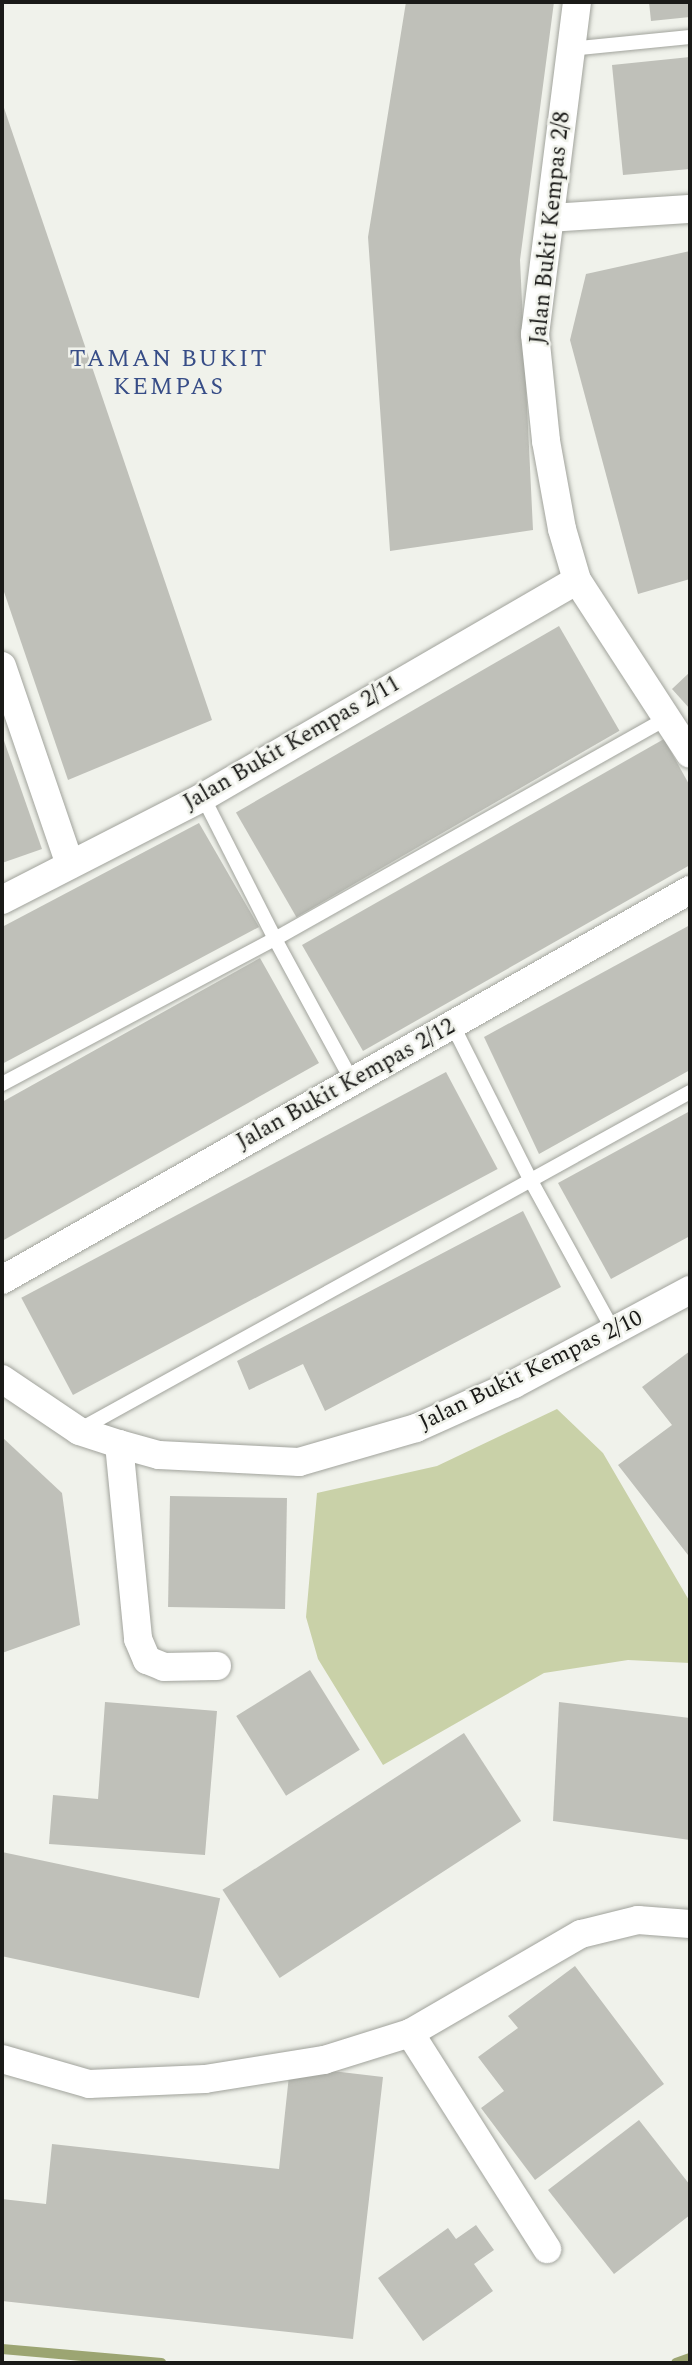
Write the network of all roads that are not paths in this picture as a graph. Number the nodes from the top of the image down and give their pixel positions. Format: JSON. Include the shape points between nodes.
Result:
{"nodes":[{"id":1,"x":577,"y":2,"type":"edge"},
{"id":2,"x":690,"y":37,"type":"edge"},
{"id":3,"x":569,"y":49,"type":"junction"},
{"id":4,"x":690,"y":209,"type":"edge"},
{"id":5,"x":550,"y":218,"type":"junction"},
{"id":6,"x":577,"y":580,"type":"junction"},
{"id":7,"x":2,"y":666,"type":"edge"},
{"id":8,"x":666,"y":719,"type":"junction"},
{"id":9,"x":690,"y":754,"type":"edge"},
{"id":10,"x":203,"y":797,"type":"junction"},
{"id":11,"x":70,"y":865,"type":"junction"},
{"id":12,"x":690,"y":890,"type":"edge"},
{"id":13,"x":2,"y":900,"type":"edge"},
{"id":14,"x":275,"y":939,"type":"junction"},
{"id":15,"x":453,"y":1026,"type":"junction"},
{"id":16,"x":352,"y":1081,"type":"junction"},
{"id":17,"x":2,"y":1084,"type":"edge"},
{"id":18,"x":690,"y":1092,"type":"edge"},
{"id":19,"x":530,"y":1179,"type":"junction"},
{"id":20,"x":2,"y":1280,"type":"edge"},
{"id":21,"x":690,"y":1290,"type":"edge"},
{"id":22,"x":614,"y":1332,"type":"junction"},
{"id":23,"x":2,"y":1379,"type":"edge"},
{"id":24,"x":79,"y":1431,"type":"junction"},
{"id":25,"x":119,"y":1444,"type":"junction"},
{"id":26,"x":216,"y":1666,"type":"dead end"},
{"id":27,"x":690,"y":1924,"type":"edge"},
{"id":28,"x":410,"y":2033,"type":"junction"},
{"id":29,"x":2,"y":2059,"type":"edge"},
{"id":30,"x":547,"y":2249,"type":"dead end"}],
"edges":[{"from":1,"to":3,"type":"street","name":"Jalan Bukit Kempas 2/8"},
{"from":2,"to":3,"type":"lane"},
{"from":3,"to":5,"type":"street","name":"Jalan Bukit Kempas 2/8"},
{"from":4,"to":5,"type":"street"},
{"from":5,"to":6,"type":"street","name":"Jalan Bukit Kempas 2/8","via":[[535,334],[546,441],[562,529]]},
{"from":6,"to":8,"type":"street","name":"Jalan Bukit Kempas 2/8"},
{"from":6,"to":10,"type":"street","name":"Jalan Bukit Kempas 2/11"},
{"from":7,"to":11,"type":"street"},
{"from":8,"to":9,"type":"street","name":"Jalan Bukit Kempas 2/8"},
{"from":8,"to":14,"type":"lane"},
{"from":10,"to":11,"type":"street","name":"Jalan Bukit Kempas 2/11"},
{"from":10,"to":14,"type":"lane"},
{"from":11,"to":13,"type":"street","name":"Jalan Bukit Kempas 2/11"},
{"from":12,"to":15,"type":"street","name":"Jalan Bukit Kempas 2/12"},
{"from":14,"to":16,"type":"lane"},
{"from":14,"to":17,"type":"lane"},
{"from":15,"to":16,"type":"street","name":"Jalan Bukit Kempas 2/12"},
{"from":15,"to":19,"type":"lane"},
{"from":16,"to":20,"type":"street","name":"Jalan Bukit Kempas 2/12"},
{"from":18,"to":19,"type":"lane"},
{"from":19,"to":22,"type":"lane"},
{"from":19,"to":24,"type":"lane"},
{"from":21,"to":22,"type":"street","name":"Jalan Bukit Kempas 2/10"},
{"from":22,"to":25,"type":"street","name":"Jalan Bukit Kempas 2/10","via":[[416,1428],[299,1462],[159,1455]]},
{"from":23,"to":24,"type":"street","name":"Jalan Bukit Kempas 2/10"},
{"from":24,"to":25,"type":"street","name":"Jalan Bukit Kempas 2/10"},
{"from":25,"to":26,"type":"street","via":[[138,1639],[147,1660],[164,1667]]},
{"from":27,"to":28,"type":"street","via":[[638,1920],[581,1934]]},
{"from":28,"to":29,"type":"street","via":[[324,2060],[205,2079],[89,2084]]},
{"from":28,"to":30,"type":"street"}]}
